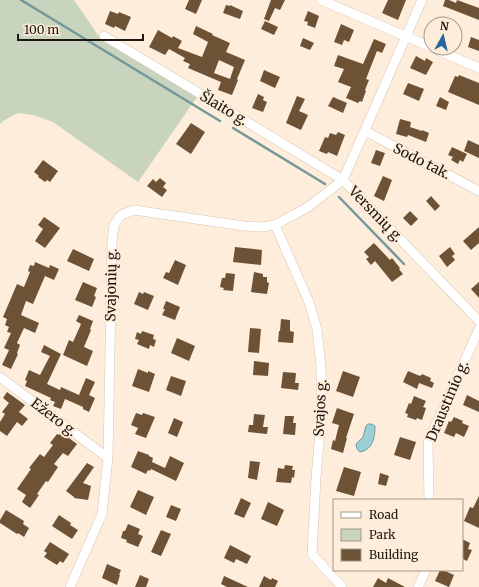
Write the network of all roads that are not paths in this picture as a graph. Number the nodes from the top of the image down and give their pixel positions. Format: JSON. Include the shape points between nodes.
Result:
{"nodes":[{"id":1,"x":321,"y":0,"type":"edge"},
{"id":2,"x":422,"y":0,"type":"edge"},
{"id":3,"x":104,"y":36,"type":"dead end"},
{"id":4,"x":406,"y":36,"type":"junction"},
{"id":5,"x":423,"y":44,"type":"edge"},
{"id":6,"x":451,"y":56,"type":"edge"},
{"id":7,"x":479,"y":68,"type":"edge"},
{"id":8,"x":364,"y":131,"type":"junction"},
{"id":9,"x":343,"y":180,"type":"junction"},
{"id":10,"x":479,"y":191,"type":"edge"},
{"id":11,"x":275,"y":225,"type":"junction"},
{"id":12,"x":479,"y":321,"type":"edge"},
{"id":13,"x":479,"y":329,"type":"edge"},
{"id":14,"x":0,"y":376,"type":"edge"},
{"id":15,"x":108,"y":458,"type":"junction"},
{"id":16,"x":429,"y":499,"type":"edge"},
{"id":17,"x":426,"y":571,"type":"edge"},
{"id":18,"x":70,"y":587,"type":"edge"},
{"id":19,"x":342,"y":587,"type":"edge"},
{"id":20,"x":418,"y":587,"type":"edge"}],
"edges":[{"from":1,"to":4,"type":"street"},
{"from":2,"to":4,"type":"street","name":"Versmių g."},
{"from":3,"to":9,"type":"street","name":"Šlaito g."},
{"from":4,"to":5,"type":"street"},
{"from":4,"to":8,"type":"street","name":"Versmių g."},
{"from":6,"to":7,"type":"street"},
{"from":8,"to":9,"type":"street","name":"Versmių g."},
{"from":8,"to":10,"type":"street","name":"Sodo tak."},
{"from":9,"to":11,"type":"street","name":"Svajonių g.","via":[[308,207]]},
{"from":9,"to":12,"type":"street","name":"Versmių g."},
{"from":11,"to":15,"type":"street","name":"Svajonių g.","via":[[244,226],[134,210],[121,215],[114,225],[112,240]]},
{"from":11,"to":19,"type":"street","name":"Svajos g.","via":[[309,302],[317,329],[322,406],[312,554]]},
{"from":13,"to":16,"type":"street","name":"Draustinio g.","via":[[428,442]]},
{"from":14,"to":15,"type":"street","name":"Ežero g."},
{"from":15,"to":18,"type":"street","name":"Svajonių g.","via":[[102,514]]},
{"from":17,"to":20,"type":"street"}]}
